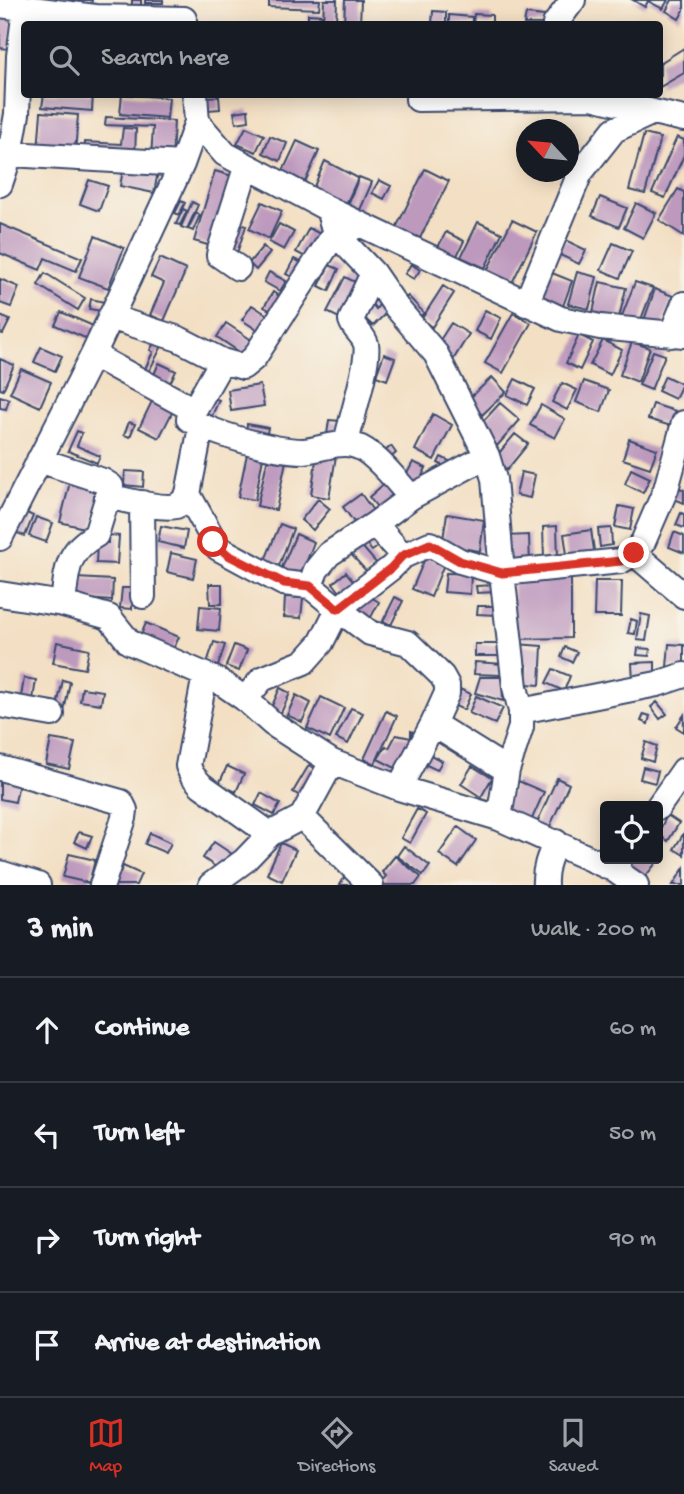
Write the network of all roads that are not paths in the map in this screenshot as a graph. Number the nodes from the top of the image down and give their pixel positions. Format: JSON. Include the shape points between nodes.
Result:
{"nodes":[{"id":1,"x":573,"y":0,"type":"edge"},
{"id":2,"x":0,"y":5,"type":"edge"},
{"id":3,"x":25,"y":9,"type":"junction"},
{"id":4,"x":184,"y":15,"type":"edge"},
{"id":5,"x":22,"y":21,"type":"edge"},
{"id":6,"x":557,"y":21,"type":"edge"},
{"id":7,"x":21,"y":27,"type":"edge"},
{"id":8,"x":15,"y":55,"type":"edge"},
{"id":9,"x":195,"y":98,"type":"edge"},
{"id":10,"x":456,"y":98,"type":"edge"},
{"id":11,"x":596,"y":98,"type":"edge"},
{"id":12,"x":418,"y":99,"type":"dead end"},
{"id":13,"x":653,"y":112,"type":"junction"},
{"id":14,"x":684,"y":119,"type":"edge"},
{"id":15,"x":197,"y":122,"type":"junction"},
{"id":16,"x":5,"y":153,"type":"edge"},
{"id":17,"x":182,"y":164,"type":"junction"},
{"id":18,"x":246,"y":168,"type":"junction"},
{"id":19,"x":0,"y":184,"type":"edge"},
{"id":20,"x":328,"y":209,"type":"junction"},
{"id":21,"x":365,"y":227,"type":"junction"},
{"id":22,"x":335,"y":233,"type":"junction"},
{"id":23,"x":238,"y":268,"type":"dead end"},
{"id":24,"x":373,"y":273,"type":"junction"},
{"id":25,"x":526,"y":304,"type":"junction"},
{"id":26,"x":684,"y":304,"type":"edge"},
{"id":27,"x":110,"y":317,"type":"junction"},
{"id":28,"x":678,"y":335,"type":"edge"},
{"id":29,"x":93,"y":355,"type":"junction"},
{"id":30,"x":222,"y":361,"type":"junction"},
{"id":31,"x":197,"y":419,"type":"junction"},
{"id":32,"x":684,"y":423,"type":"edge"},
{"id":33,"x":345,"y":443,"type":"junction"},
{"id":34,"x":487,"y":456,"type":"junction"},
{"id":35,"x":39,"y":460,"type":"junction"},
{"id":36,"x":11,"y":491,"type":"edge"},
{"id":37,"x":188,"y":494,"type":"junction"},
{"id":38,"x":107,"y":496,"type":"junction"},
{"id":39,"x":411,"y":497,"type":"junction"},
{"id":40,"x":142,"y":503,"type":"junction"},
{"id":41,"x":375,"y":524,"type":"junction"},
{"id":42,"x":0,"y":538,"type":"edge"},
{"id":43,"x":634,"y":553,"type":"junction"},
{"id":44,"x":402,"y":556,"type":"junction"},
{"id":45,"x":502,"y":573,"type":"junction"},
{"id":46,"x":310,"y":586,"type":"junction"},
{"id":47,"x":0,"y":594,"type":"edge"},
{"id":48,"x":143,"y":596,"type":"dead end"},
{"id":49,"x":684,"y":596,"type":"edge"},
{"id":50,"x":64,"y":604,"type":"junction"},
{"id":51,"x":338,"y":609,"type":"junction"},
{"id":52,"x":205,"y":675,"type":"junction"},
{"id":53,"x":684,"y":675,"type":"edge"},
{"id":54,"x":245,"y":699,"type":"junction"},
{"id":55,"x":0,"y":705,"type":"edge"},
{"id":56,"x":521,"y":711,"type":"junction"},
{"id":57,"x":52,"y":714,"type":"dead end"},
{"id":58,"x":433,"y":724,"type":"junction"},
{"id":59,"x":332,"y":762,"type":"junction"},
{"id":60,"x":0,"y":768,"type":"edge"},
{"id":61,"x":507,"y":770,"type":"junction"},
{"id":62,"x":684,"y":770,"type":"edge"},
{"id":63,"x":399,"y":788,"type":"junction"},
{"id":64,"x":662,"y":801,"type":"edge"},
{"id":65,"x":302,"y":817,"type":"junction"},
{"id":66,"x":499,"y":818,"type":"junction"},
{"id":67,"x":270,"y":834,"type":"junction"},
{"id":68,"x":556,"y":842,"type":"junction"},
{"id":69,"x":600,"y":858,"type":"edge"},
{"id":70,"x":616,"y":864,"type":"edge"},
{"id":71,"x":0,"y":873,"type":"edge"},
{"id":72,"x":216,"y":884,"type":"edge"},
{"id":73,"x":38,"y":885,"type":"edge"},
{"id":74,"x":102,"y":885,"type":"edge"},
{"id":75,"x":371,"y":885,"type":"edge"},
{"id":76,"x":545,"y":885,"type":"edge"},
{"id":77,"x":636,"y":885,"type":"edge"}],
"edges":[{"from":1,"to":6,"type":"street"},
{"from":2,"to":3,"type":"street"},
{"from":3,"to":4,"type":"street","via":[[95,17]]},
{"from":3,"to":5,"type":"street"},
{"from":7,"to":8,"type":"street"},
{"from":8,"to":16,"type":"street","via":[[17,114]]},
{"from":9,"to":15,"type":"street"},
{"from":10,"to":12,"type":"street"},
{"from":11,"to":13,"type":"street"},
{"from":13,"to":14,"type":"street"},
{"from":13,"to":25,"type":"street","via":[[614,130],[580,173]]},
{"from":15,"to":17,"type":"street"},
{"from":15,"to":18,"type":"street","via":[[225,154]]},
{"from":16,"to":17,"type":"street"},
{"from":16,"to":19,"type":"street"},
{"from":17,"to":27,"type":"street"},
{"from":18,"to":20,"type":"street"},
{"from":18,"to":23,"type":"street","via":[[219,255]]},
{"from":20,"to":21,"type":"street"},
{"from":20,"to":22,"type":"street"},
{"from":21,"to":22,"type":"street"},
{"from":21,"to":25,"type":"street"},
{"from":22,"to":24,"type":"street"},
{"from":22,"to":30,"type":"street","via":[[249,364],[243,368]]},
{"from":24,"to":33,"type":"street","via":[[351,320],[367,354]]},
{"from":24,"to":34,"type":"street","via":[[436,354]]},
{"from":25,"to":28,"type":"street","via":[[580,324]]},
{"from":26,"to":28,"type":"street"},
{"from":27,"to":29,"type":"street"},
{"from":27,"to":30,"type":"street","via":[[179,339]]},
{"from":29,"to":31,"type":"street"},
{"from":29,"to":35,"type":"street"},
{"from":30,"to":31,"type":"street"},
{"from":31,"to":33,"type":"street","via":[[219,434],[292,450]]},
{"from":31,"to":37,"type":"street"},
{"from":32,"to":43,"type":"street","via":[[666,489]]},
{"from":33,"to":39,"type":"street","via":[[369,453]]},
{"from":34,"to":39,"type":"street"},
{"from":34,"to":45,"type":"street","via":[[494,479]]},
{"from":35,"to":36,"type":"street"},
{"from":35,"to":38,"type":"street","via":[[103,481],[111,486]]},
{"from":36,"to":42,"type":"street"},
{"from":37,"to":40,"type":"street","via":[[174,507]]},
{"from":37,"to":46,"type":"street","via":[[218,548],[284,583]]},
{"from":38,"to":40,"type":"street"},
{"from":38,"to":50,"type":"street","via":[[96,535],[71,555]]},
{"from":39,"to":41,"type":"street"},
{"from":40,"to":48,"type":"street"},
{"from":41,"to":44,"type":"street"},
{"from":41,"to":46,"type":"street","via":[[329,554]]},
{"from":43,"to":45,"type":"street","via":[[621,561]]},
{"from":43,"to":49,"type":"street"},
{"from":44,"to":45,"type":"street","via":[[430,544],[460,561]]},
{"from":44,"to":51,"type":"street"},
{"from":45,"to":56,"type":"street"},
{"from":46,"to":51,"type":"street"},
{"from":47,"to":50,"type":"street"},
{"from":50,"to":52,"type":"street","via":[[109,617],[129,642]]},
{"from":51,"to":54,"type":"street","via":[[321,643],[304,662],[262,680]]},
{"from":51,"to":58,"type":"street","via":[[370,633],[408,643],[442,676],[447,693]]},
{"from":52,"to":54,"type":"street"},
{"from":52,"to":67,"type":"street","via":[[188,766],[201,785]]},
{"from":53,"to":56,"type":"street"},
{"from":54,"to":59,"type":"street","via":[[273,724]]},
{"from":55,"to":57,"type":"street"},
{"from":56,"to":61,"type":"street","via":[[521,727]]},
{"from":58,"to":61,"type":"street"},
{"from":58,"to":63,"type":"street"},
{"from":59,"to":63,"type":"street"},
{"from":59,"to":65,"type":"street"},
{"from":60,"to":74,"type":"street","via":[[121,802],[124,818]]},
{"from":61,"to":66,"type":"street"},
{"from":62,"to":64,"type":"street"},
{"from":63,"to":66,"type":"street"},
{"from":65,"to":67,"type":"street"},
{"from":65,"to":75,"type":"street"},
{"from":66,"to":68,"type":"street"},
{"from":67,"to":72,"type":"street"},
{"from":68,"to":69,"type":"street"},
{"from":68,"to":76,"type":"street"},
{"from":70,"to":77,"type":"street"},
{"from":71,"to":73,"type":"street"}]}
